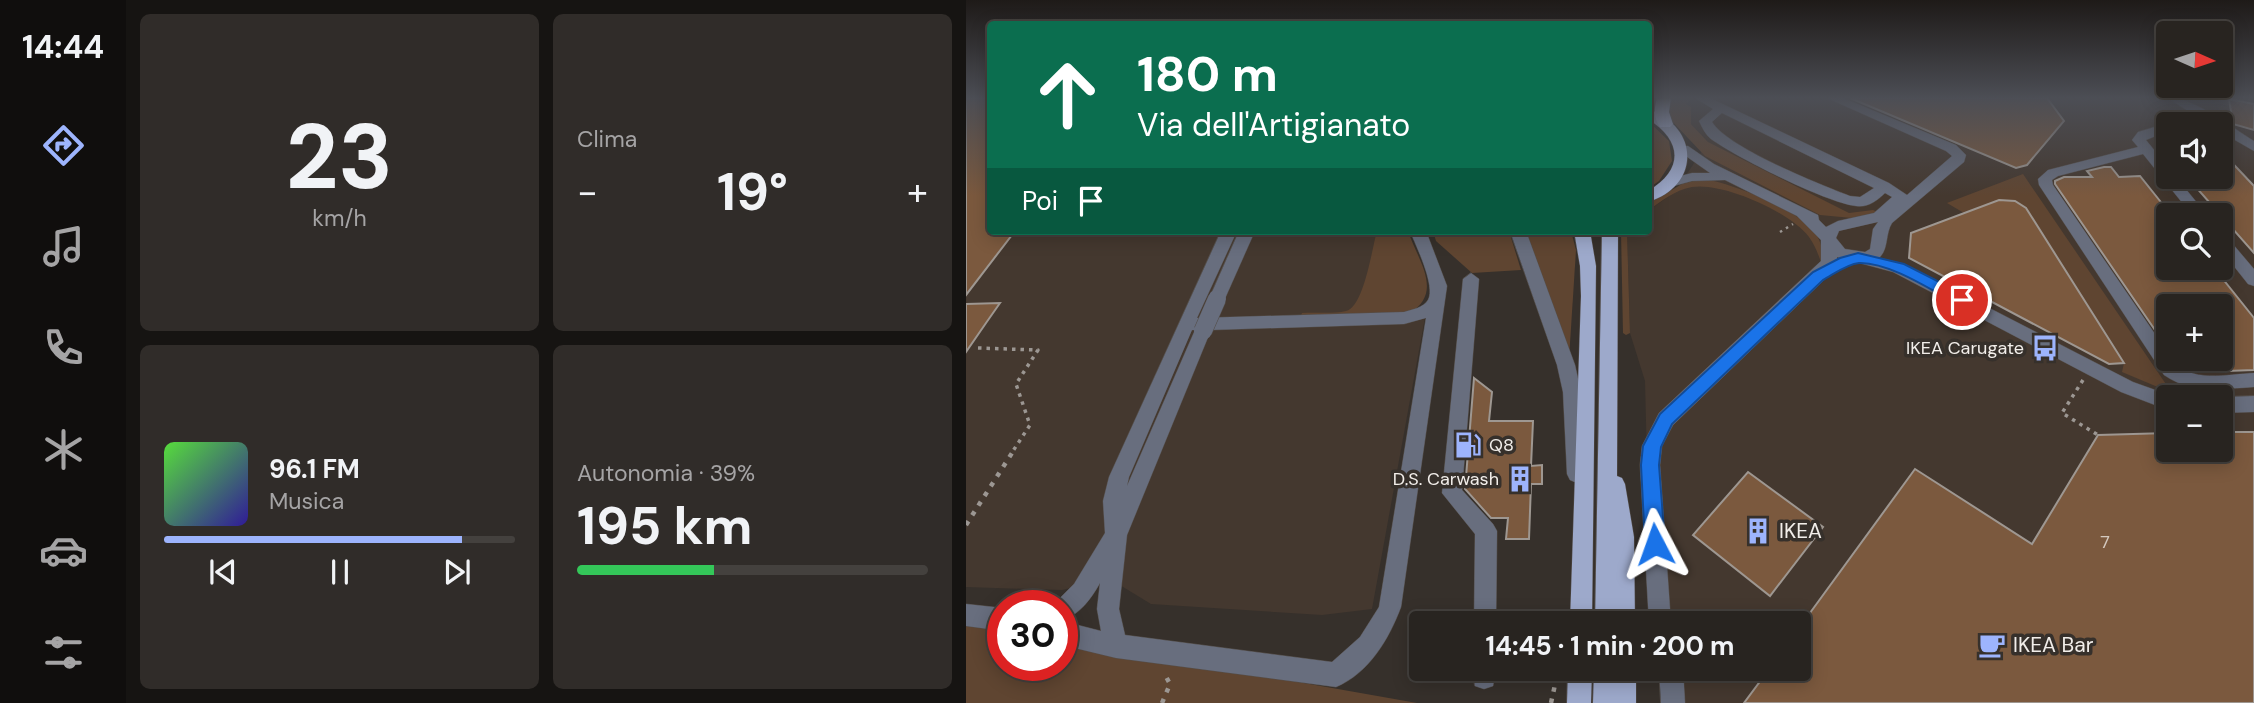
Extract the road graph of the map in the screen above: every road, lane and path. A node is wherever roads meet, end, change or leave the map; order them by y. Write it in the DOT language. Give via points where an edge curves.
graph roads {
  1 [pos="1672,131"];
  2 [pos="1703,131"];
  3 [pos="1710,131"];
  4 [pos="1768,131"];
  5 [pos="1910,131"];
  6 [pos="2156,131"];
  7 [pos="2233,134"];
  8 [pos="1727,147"];
  9 [pos="2254,148"];
  10 [pos="1683,149"];
  11 [pos="2145,149"];
  12 [pos="1963,165"];
  13 [pos="1776,166"];
  14 [pos="1733,178"];
  15 [pos="1670,183"];
  16 [pos="1884,186"];
  17 [pos="1652,195"];
  18 [pos="1832,200"];
  19 [pos="2190,203"];
  20 [pos="1903,206"];
  21 [pos="1804,215"];
  22 [pos="1847,224"];
  23 [pos="1228,235"];
  24 [pos="1245,235"];
  25 [pos="1420,235"];
  26 [pos="1519,235"];
  27 [pos="1583,235"];
  28 [pos="1610,235"];
  29 [pos="1828,240"];
  30 [pos="1879,242"];
  31 [pos="2233,255"];
  32 [pos="1858,258"];
  33 [pos="1818,276"];
  34 [pos="1917,277"];
  35 [pos="1471,279"];
  36 [pos="2254,280"];
  37 [pos="1437,301"];
  38 [pos="1194,328"];
  39 [pos="978,348"];
  40 [pos="2091,368"];
  41 [pos="2254,380"];
  42 [pos="2156,398"];
  43 [pos="2254,404"];
  44 [pos="2233,405"];
  45 [pos="1606,430"];
  46 [pos="2098,435"];
  47 [pos="966,525"];
  48 [pos="1116,535"];
  49 [pos="1583,554"];
  50 [pos="1078,596"];
  51 [pos="1485,611"];
  52 [pos="1581,611"];
  53 [pos="1606,611"];
  54 [pos="1624,611"];
  55 [pos="1659,611"];
  56 [pos="966,615"];
  57 [pos="987,618"];
  58 [pos="1078,637"];
  59 [pos="1116,646"];
  60 [pos="1555,681"];
  61 [pos="1580,681"];
  62 [pos="1606,681"];
  63 [pos="1624,681"];
  64 [pos="1672,681"];
  65 [pos="1170,684"];
  66 [pos="1162,703"];
  67 [pos="1550,703"];
  68 [pos="1579,703"];
  69 [pos="1605,703"];
  70 [pos="1624,703"];
  71 [pos="1674,703"];
  1 -- 10 [label="main road"];
  2 -- 8 [label="street"];
  3 -- 13 [label="street"];
  4 -- 16 [label="street"];
  5 -- 20 [label="street" via="1959,155"];
  6 -- 11 [label="street" via="2140,136"];
  7 -- 9 [label="street"];
  10 -- 14 [label="street"];
  10 -- 15 [label="main road" via="1682,165"];
  11 -- 19 [label="street"];
  11 -- 41 [label="street" via="2053,173 2045,179 2046,185 2174,374 2193,382"];
  12 -- 20 [label="street" via="1930,196"];
  13 -- 16 [label="street" via="1851,201 1866,201"];
  13 -- 18 [label="street" via="1783,176"];
  14 -- 15 [label="street" via="1699,176"];
  14 -- 21 [label="street"];
  15 -- 17 [label="main road"];
  16 -- 22 [label="street" via="1899,193 1899,199 1879,217"];
  20 -- 30 [label="street" via="1884,225"];
  21 -- 22 [label="street"];
  21 -- 29 [label="street"];
  22 -- 29 [label="street" via="1831,230"];
  22 -- 30 [label="street" via="1871,231"];
  23 -- 38 [label="street"];
  24 -- 38 [label="street, bridge" via="1217,299"];
  25 -- 37 [label="street" via="1439,286"];
  26 -- 49 [label="street" via="1572,392"];
  27 -- 49 [label="main road" via="1589,283"];
  28 -- 45 [label="main road"];
  29 -- 32 [label="street" via="1840,253"];
  29 -- 33 [label="street" via="1829,262"];
  30 -- 32 [label="street" via="1874,254"];
  30 -- 34 [label="street"];
  31 -- 36 [label="street"];
  32 -- 33 [label="street"];
  32 -- 34 [label="street" via="1889,264"];
  33 -- 55 [label="street" via="1689,395 1659,431 1650,465"];
  34 -- 40 [label="street" via="2077,354"];
  35 -- 51 [label="street" via="1452,493 1486,531"];
  37 -- 38 [label="street" via="1426,312 1404,318"];
  37 -- 59 [label="street" via="1390,607 1382,631 1366,650 1336,676"];
  38 -- 48 [label="street"];
  39 -- 47 [label="path" via="1038,350 1016,384 1030,425"];
  40 -- 42 [label="street"];
  40 -- 46 [label="path" via="2062,413"];
  43 -- 44 [label="street"];
  45 -- 53 [label="main road"];
  45 -- 54 [label="main road" via="1623,537"];
  48 -- 50 [label="street"];
  48 -- 59 [label="street" via="1108,609"];
  49 -- 52 [label="main road"];
  56 -- 57 [label="street"];
  58 -- 59 [label="street"];
  60 -- 67 [label="path"];
  61 -- 68 [label="main road"];
  62 -- 69 [label="main road"];
  63 -- 70 [label="main road"];
  64 -- 71 [label="street"];
  65 -- 66 [label="path"];
}
